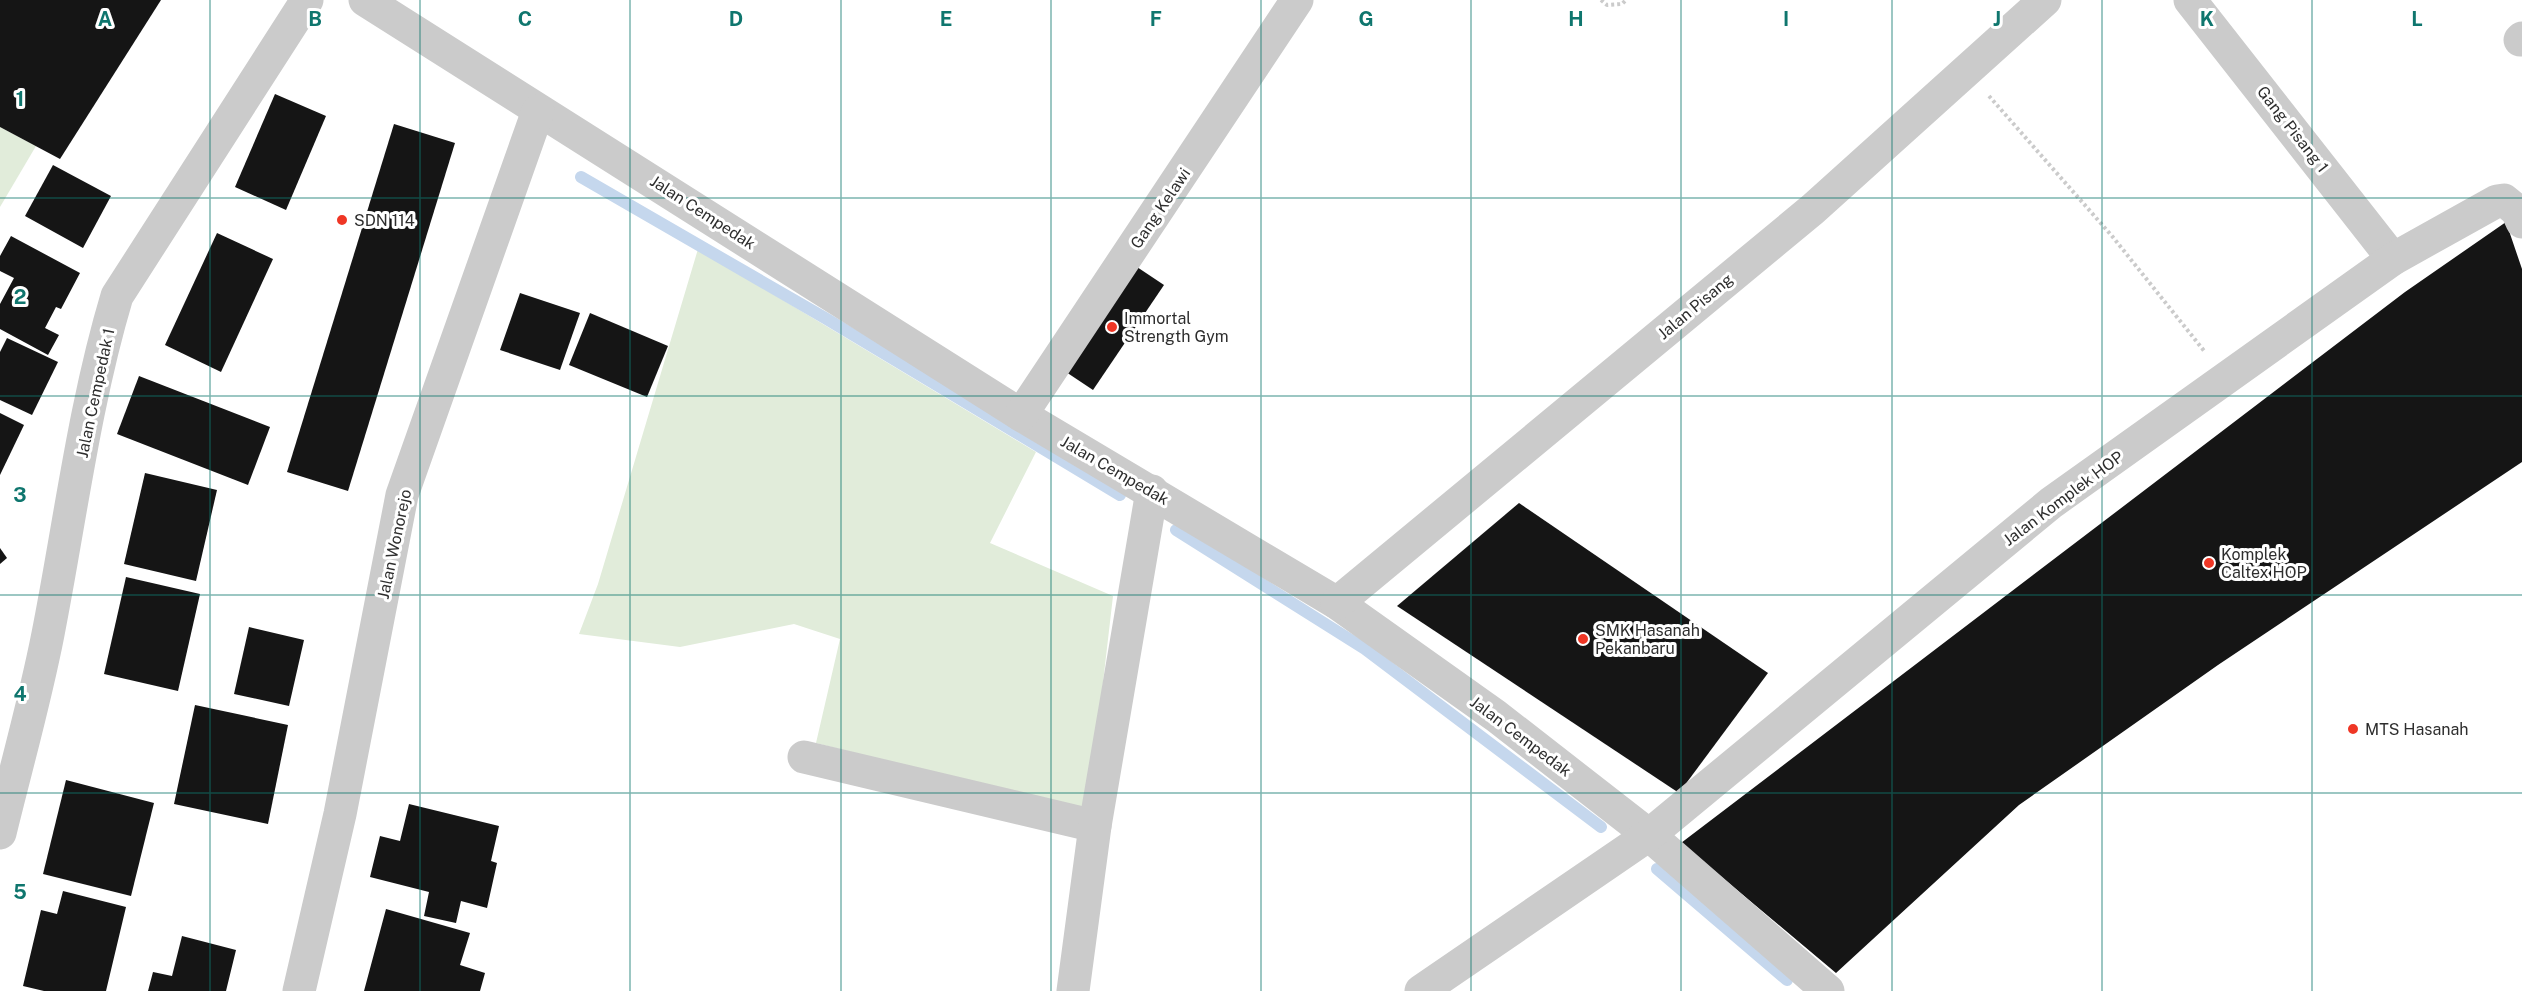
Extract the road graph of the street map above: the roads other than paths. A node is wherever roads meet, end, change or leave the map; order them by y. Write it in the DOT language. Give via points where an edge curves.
graph roads {
  1 [pos="307,0"];
  2 [pos="365,0"];
  3 [pos="1297,0"];
  4 [pos="2046,0"];
  5 [pos="2190,0"];
  6 [pos="538,111"];
  7 [pos="2513,211"];
  8 [pos="2393,259"];
  9 [pos="1021,415"];
  10 [pos="1152,491"];
  11 [pos="1337,603"];
  12 [pos="804,757"];
  13 [pos="1095,826"];
  14 [pos="0,833"];
  15 [pos="1649,835"];
  16 [pos="1811,986"];
  17 [pos="299,991"];
  18 [pos="1073,991"];
  19 [pos="1421,991"];
  1 -- 14 [label="street, Jalan Cempedak 1" via="117,296 103,341 48,638"];
  2 -- 6 [label="street, Jalan Cempedak"];
  3 -- 9 [label="street, Gang Kelawi"];
  4 -- 11 [label="street, Jalan Pisang" via="1813,208"];
  5 -- 8 [label="street, Gang Pisang 1"];
  6 -- 9 [label="street, Jalan Cempedak" via="598,145"];
  6 -- 17 [label="street, Jalan Wonorejo" via="402,495 340,813"];
  7 -- 8 [label="street, Jalan Komplek HOP" via="2488,206"];
  8 -- 15 [label="street, Jalan Komplek HOP" via="2050,503"];
  9 -- 10 [label="street, Jalan Cempedak"];
  10 -- 11 [label="street, Jalan Cempedak"];
  10 -- 13 [label="street"];
  11 -- 15 [label="street, Jalan Cempedak" via="1496,716"];
  12 -- 13 [label="street"];
  13 -- 18 [label="street"];
  15 -- 16 [label="street, Jalan Cempedak"];
  15 -- 19 [label="street, Jalan Komplek HOP"];
}
